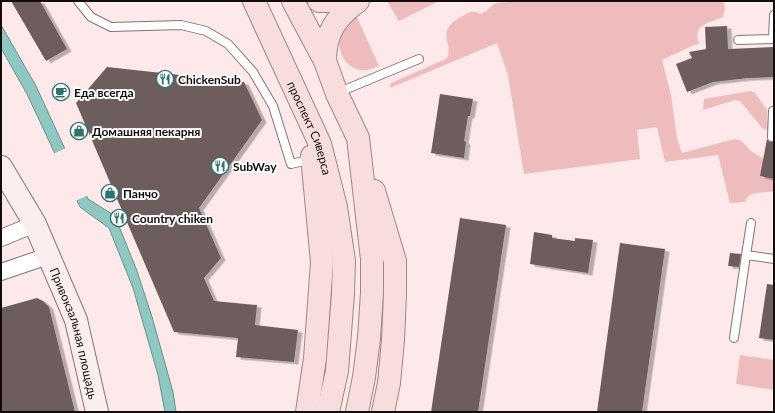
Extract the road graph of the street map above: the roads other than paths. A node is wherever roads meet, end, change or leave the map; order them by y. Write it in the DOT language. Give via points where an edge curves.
graph roads {
  1 [pos="78,1"];
  2 [pos="254,1"];
  3 [pos="293,1"];
  4 [pos="319,1"];
  5 [pos="329,1"];
  6 [pos="358,1"];
  7 [pos="774,15"];
  8 [pos="773,39"];
  9 [pos="738,40"];
  10 [pos="419,59"];
  11 [pos="325,61"];
  12 [pos="297,93"];
  13 [pos="337,94"];
  14 [pos="773,111"];
  15 [pos="774,137"];
  16 [pos="358,138"];
  17 [pos="313,158"];
  18 [pos="1,167"];
  19 [pos="751,223"];
  20 [pos="35,224"];
  21 [pos="1,238"];
  22 [pos="746,255"];
  23 [pos="48,256"];
  24 [pos="774,259"];
  25 [pos="1,272"];
  26 [pos="734,338"];
  27 [pos="97,412"];
  28 [pos="307,412"];
  29 [pos="328,412"];
  30 [pos="357,412"];
  31 [pos="383,412"];
  1 -- 17 [label="lane" via="91,17 111,27 181,25 206,31 228,44 253,72 273,106 291,164"];
  2 -- 12 [label="main road, проспект Сиверса"];
  3 -- 11 [label="main road"];
  4 -- 5 [label="main road"];
  6 -- 11 [label="main road" via="344,11 334,24 325,48"];
  7 -- 8 [label="lane"];
  8 -- 9 [label="lane"];
  10 -- 13 [label="lane"];
  11 -- 13 [label="main road"];
  12 -- 17 [label="main road"];
  12 -- 29 [label="main road, проспект Сиверса" via="320,144 336,207 344,261 341,335 337,371"];
  13 -- 16 [label="main road"];
  14 -- 15 [label="lane"];
  16 -- 30 [label="main road" via="372,259 372,293 369,338"];
  16 -- 31 [label="main road" via="395,261 393,340"];
  17 -- 28 [label="main road" via="322,262 315,358"];
  18 -- 20 [label="main road, Привокзальная площадь"];
  19 -- 22 [label="lane"];
  20 -- 21 [label="street"];
  20 -- 23 [label="main road, Привокзальная площадь"];
  22 -- 24 [label="lane"];
  22 -- 26 [label="lane"];
  23 -- 25 [label="street, Привокзальная площадь"];
  23 -- 27 [label="main road, Привокзальная площадь" via="76,320"];
}
